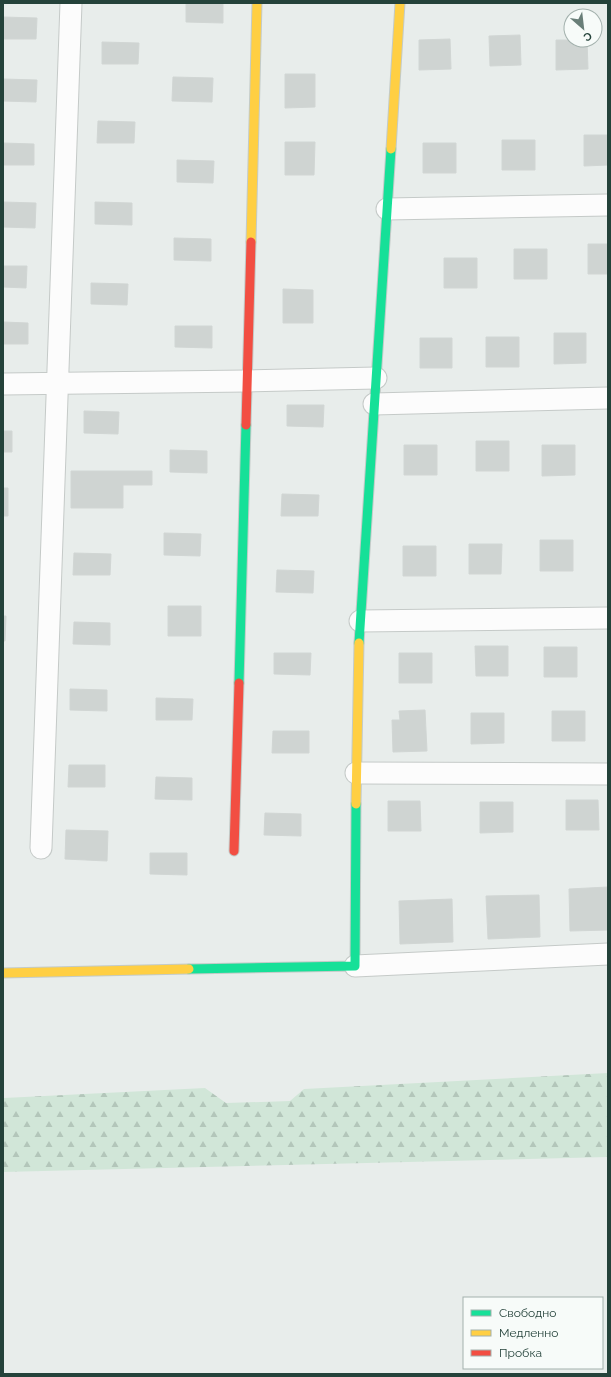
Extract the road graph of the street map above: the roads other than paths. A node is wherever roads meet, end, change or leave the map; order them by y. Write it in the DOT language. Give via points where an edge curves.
graph roads {
  1 [pos="72,3"];
  2 [pos="257,3"];
  3 [pos="400,3"];
  4 [pos="608,205"];
  5 [pos="387,209"];
  6 [pos="376,378"];
  7 [pos="247,381"];
  8 [pos="3,384"];
  9 [pos="58,384"];
  10 [pos="608,398"];
  11 [pos="374,404"];
  12 [pos="608,618"];
  13 [pos="360,622"];
  14 [pos="356,773"];
  15 [pos="608,774"];
  16 [pos="41,848"];
  17 [pos="234,851"];
  18 [pos="608,954"];
  19 [pos="355,966"];
  20 [pos="3,972"];
  1 -- 9 [label="street"];
  2 -- 7 [label="street"];
  3 -- 5 [label="street"];
  4 -- 5 [label="street"];
  5 -- 6 [label="street"];
  6 -- 7 [label="street"];
  6 -- 11 [label="street"];
  7 -- 9 [label="street"];
  7 -- 17 [label="street"];
  8 -- 9 [label="street"];
  9 -- 16 [label="street"];
  10 -- 11 [label="street"];
  11 -- 13 [label="street"];
  12 -- 13 [label="street"];
  13 -- 14 [label="street"];
  14 -- 15 [label="street"];
  14 -- 19 [label="street"];
  18 -- 19 [label="street"];
  19 -- 20 [label="street"];
}
